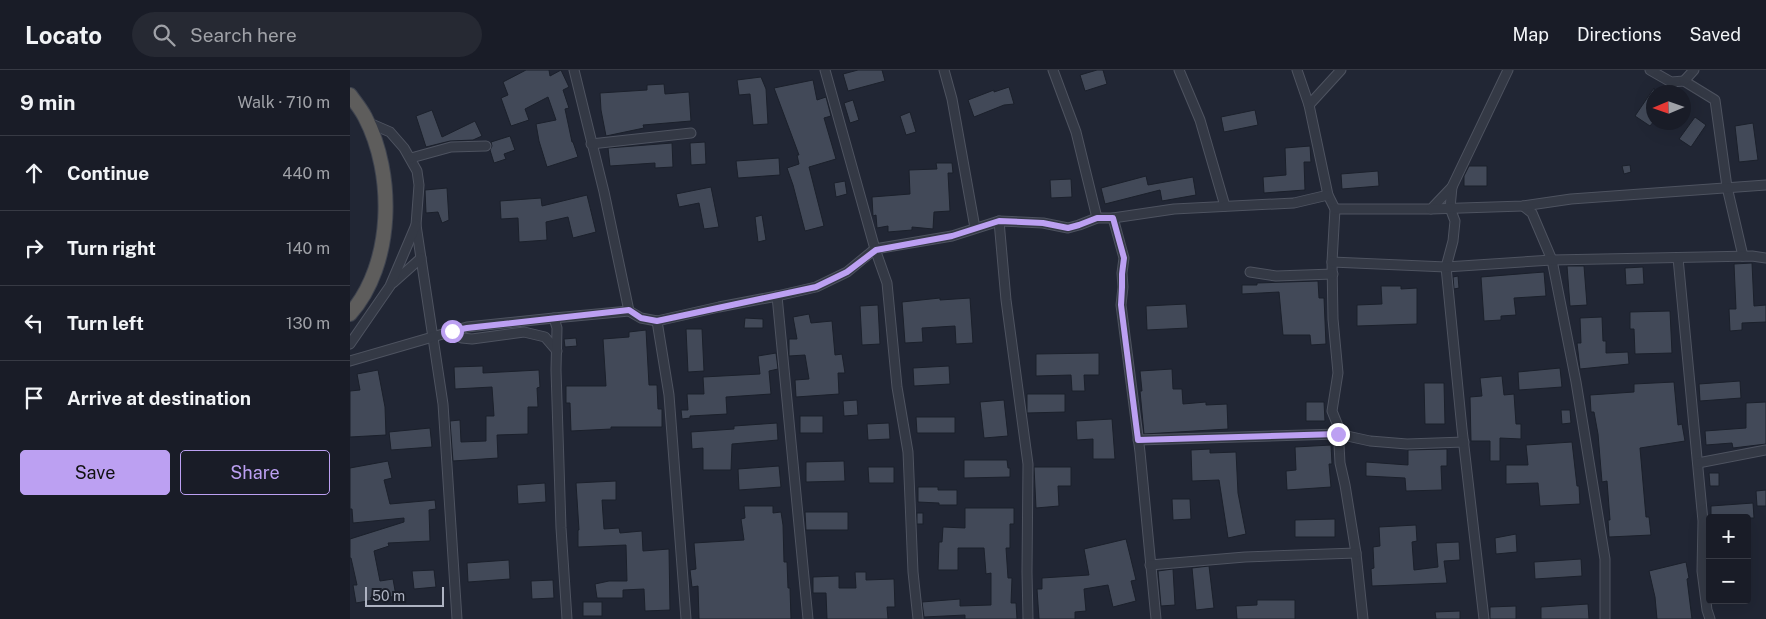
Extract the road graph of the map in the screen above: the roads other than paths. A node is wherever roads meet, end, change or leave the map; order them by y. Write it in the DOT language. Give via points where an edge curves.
graph roads {
  1 [pos="574,70"];
  2 [pos="825,70"];
  3 [pos="944,70"];
  4 [pos="1052,70"];
  5 [pos="1179,70"];
  6 [pos="1297,70"];
  7 [pos="1341,70"];
  8 [pos="1508,70"];
  9 [pos="1650,70"];
  10 [pos="1694,70"];
  11 [pos="1684,81"];
  12 [pos="350,95"];
  13 [pos="1309,105"];
  14 [pos="367,122"];
  15 [pos="691,133"];
  16 [pos="591,144"];
  17 [pos="486,146"];
  18 [pos="411,158"];
  19 [pos="1766,185"];
  20 [pos="1452,186"];
  21 [pos="1727,187"];
  22 [pos="1328,195"];
  23 [pos="1224,206"];
  24 [pos="1523,206"];
  25 [pos="1450,208"];
  26 [pos="1335,209"];
  27 [pos="1431,209"];
  28 [pos="1097,218"];
  29 [pos="1113,218"];
  30 [pos="999,221"];
  31 [pos="416,225"];
  32 [pos="975,228"];
  33 [pos="876,250"];
  34 [pos="1743,256"];
  35 [pos="421,258"];
  36 [pos="1678,258"];
  37 [pos="1766,258"];
  38 [pos="1552,260"];
  39 [pos="1332,262"];
  40 [pos="1446,268"];
  41 [pos="1250,272"];
  42 [pos="1333,274"];
  43 [pos="390,286"];
  44 [pos="777,296"];
  45 [pos="629,310"];
  46 [pos="350,314"];
  47 [pos="554,318"];
  48 [pos="657,321"];
  49 [pos="452,331"];
  50 [pos="434,336"];
  51 [pos="350,344"];
  52 [pos="557,351"];
  53 [pos="350,361"];
  54 [pos="1338,434"];
  55 [pos="1138,440"];
  56 [pos="1464,442"];
  57 [pos="1766,450"];
  58 [pos="1698,463"];
  59 [pos="1356,553"];
  60 [pos="1150,565"];
  61 [pos="457,619"];
  62 [pos="567,619"];
  63 [pos="686,619"];
  64 [pos="808,619"];
  65 [pos="918,619"];
  66 [pos="1028,619"];
  67 [pos="1156,619"];
  68 [pos="1363,619"];
  69 [pos="1484,619"];
  70 [pos="1605,619"];
  71 [pos="1710,619"];
  1 -- 16 [label="street"];
  2 -- 33 [label="street"];
  3 -- 32 [label="street"];
  4 -- 28 [label="street" via="1076,132"];
  5 -- 23 [label="street" via="1200,120"];
  6 -- 13 [label="street"];
  7 -- 13 [label="street"];
  8 -- 20 [label="street"];
  9 -- 11 [label="street" via="1671,82"];
  10 -- 11 [label="street"];
  11 -- 21 [label="street" via="1715,100"];
  12 -- 14 [label="highway"];
  13 -- 22 [label="street"];
  14 -- 18 [label="street" via="390,132"];
  14 -- 46 [label="highway" via="385,181 386,215 373,277"];
  15 -- 16 [label="street"];
  16 -- 45 [label="street"];
  17 -- 18 [label="street" via="451,147"];
  18 -- 31 [label="street" via="419,185"];
  19 -- 21 [label="street"];
  20 -- 25 [label="street"];
  20 -- 27 [label="street"];
  21 -- 24 [label="street" via="1571,198"];
  21 -- 34 [label="street"];
  22 -- 23 [label="street" via="1294,203"];
  22 -- 26 [label="street"];
  23 -- 29 [label="street"];
  24 -- 25 [label="street"];
  24 -- 38 [label="street" via="1532,213"];
  25 -- 27 [label="street"];
  25 -- 40 [label="street" via="1455,221"];
  26 -- 27 [label="street"];
  26 -- 39 [label="street"];
  28 -- 29 [label="street"];
  28 -- 30 [label="street" via="1068,228"];
  29 -- 55 [label="street" via="1124,258 1121,305"];
  30 -- 32 [label="street"];
  30 -- 66 [label="street" via="1028,464"];
  31 -- 35 [label="street"];
  31 -- 43 [label="street"];
  32 -- 33 [label="street" via="952,236"];
  33 -- 44 [label="street" via="847,272 816,287"];
  33 -- 65 [label="street" via="887,283 897,387 908,452"];
  34 -- 36 [label="street"];
  34 -- 37 [label="street"];
  35 -- 43 [label="street"];
  35 -- 50 [label="street"];
  36 -- 38 [label="street"];
  36 -- 58 [label="street"];
  38 -- 40 [label="street"];
  38 -- 70 [label="street" via="1603,549"];
  39 -- 40 [label="street"];
  39 -- 42 [label="street"];
  40 -- 56 [label="street"];
  41 -- 42 [label="street" via="1276,276"];
  42 -- 54 [label="street" via="1338,373 1332,412"];
  43 -- 51 [label="street"];
  44 -- 48 [label="street"];
  44 -- 64 [label="street"];
  45 -- 47 [label="street"];
  45 -- 48 [label="street" via="641,318"];
  47 -- 49 [label="street"];
  47 -- 52 [label="street"];
  48 -- 63 [label="street" via="668,396"];
  49 -- 50 [label="street"];
  49 -- 52 [label="street" via="462,338 472,339 524,332 545,337"];
  50 -- 53 [label="street"];
  50 -- 61 [label="street" via="443,404"];
  52 -- 62 [label="street" via="561,528"];
  54 -- 55 [label="street"];
  54 -- 56 [label="street" via="1398,443"];
  54 -- 59 [label="street"];
  55 -- 60 [label="street"];
  56 -- 69 [label="street"];
  57 -- 58 [label="street"];
  58 -- 71 [label="street" via="1703,521 1702,571"];
  59 -- 60 [label="street"];
  59 -- 68 [label="street"];
  60 -- 67 [label="street"];
}
